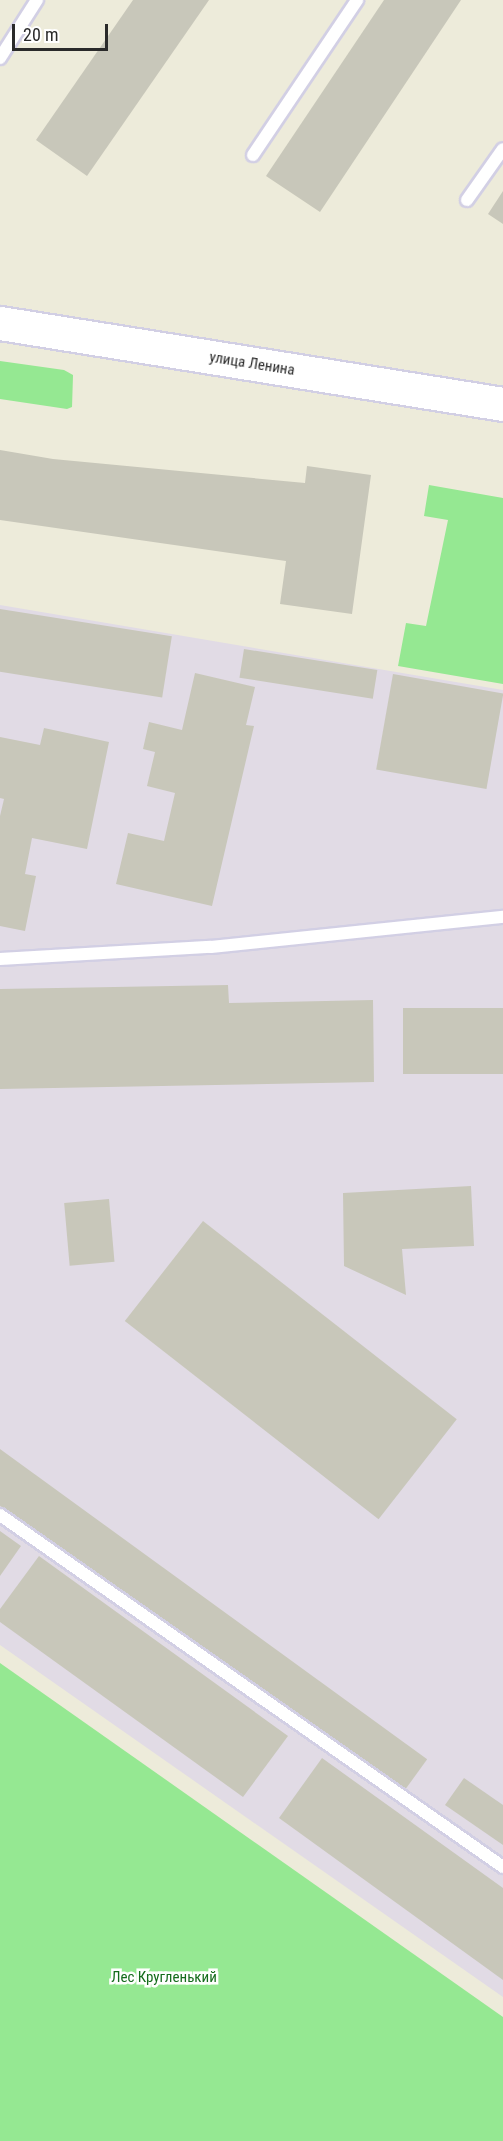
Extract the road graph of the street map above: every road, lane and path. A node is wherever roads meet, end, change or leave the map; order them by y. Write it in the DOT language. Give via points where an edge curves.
graph roads {
  1 [pos="37,0"];
  2 [pos="357,0"];
  3 [pos="0,58"];
  4 [pos="503,148"];
  5 [pos="253,154"];
  6 [pos="467,200"];
  7 [pos="0,323"];
  8 [pos="503,404"];
  9 [pos="503,917"];
  10 [pos="0,959"];
  11 [pos="0,1515"];
  12 [pos="503,1867"];
  1 -- 3 [label="lane"];
  2 -- 5 [label="lane"];
  4 -- 6 [label="lane"];
  7 -- 8 [label="main road, улица Ленина"];
  9 -- 10 [label="lane" via="211,947"];
  11 -- 12 [label="lane"];
}
